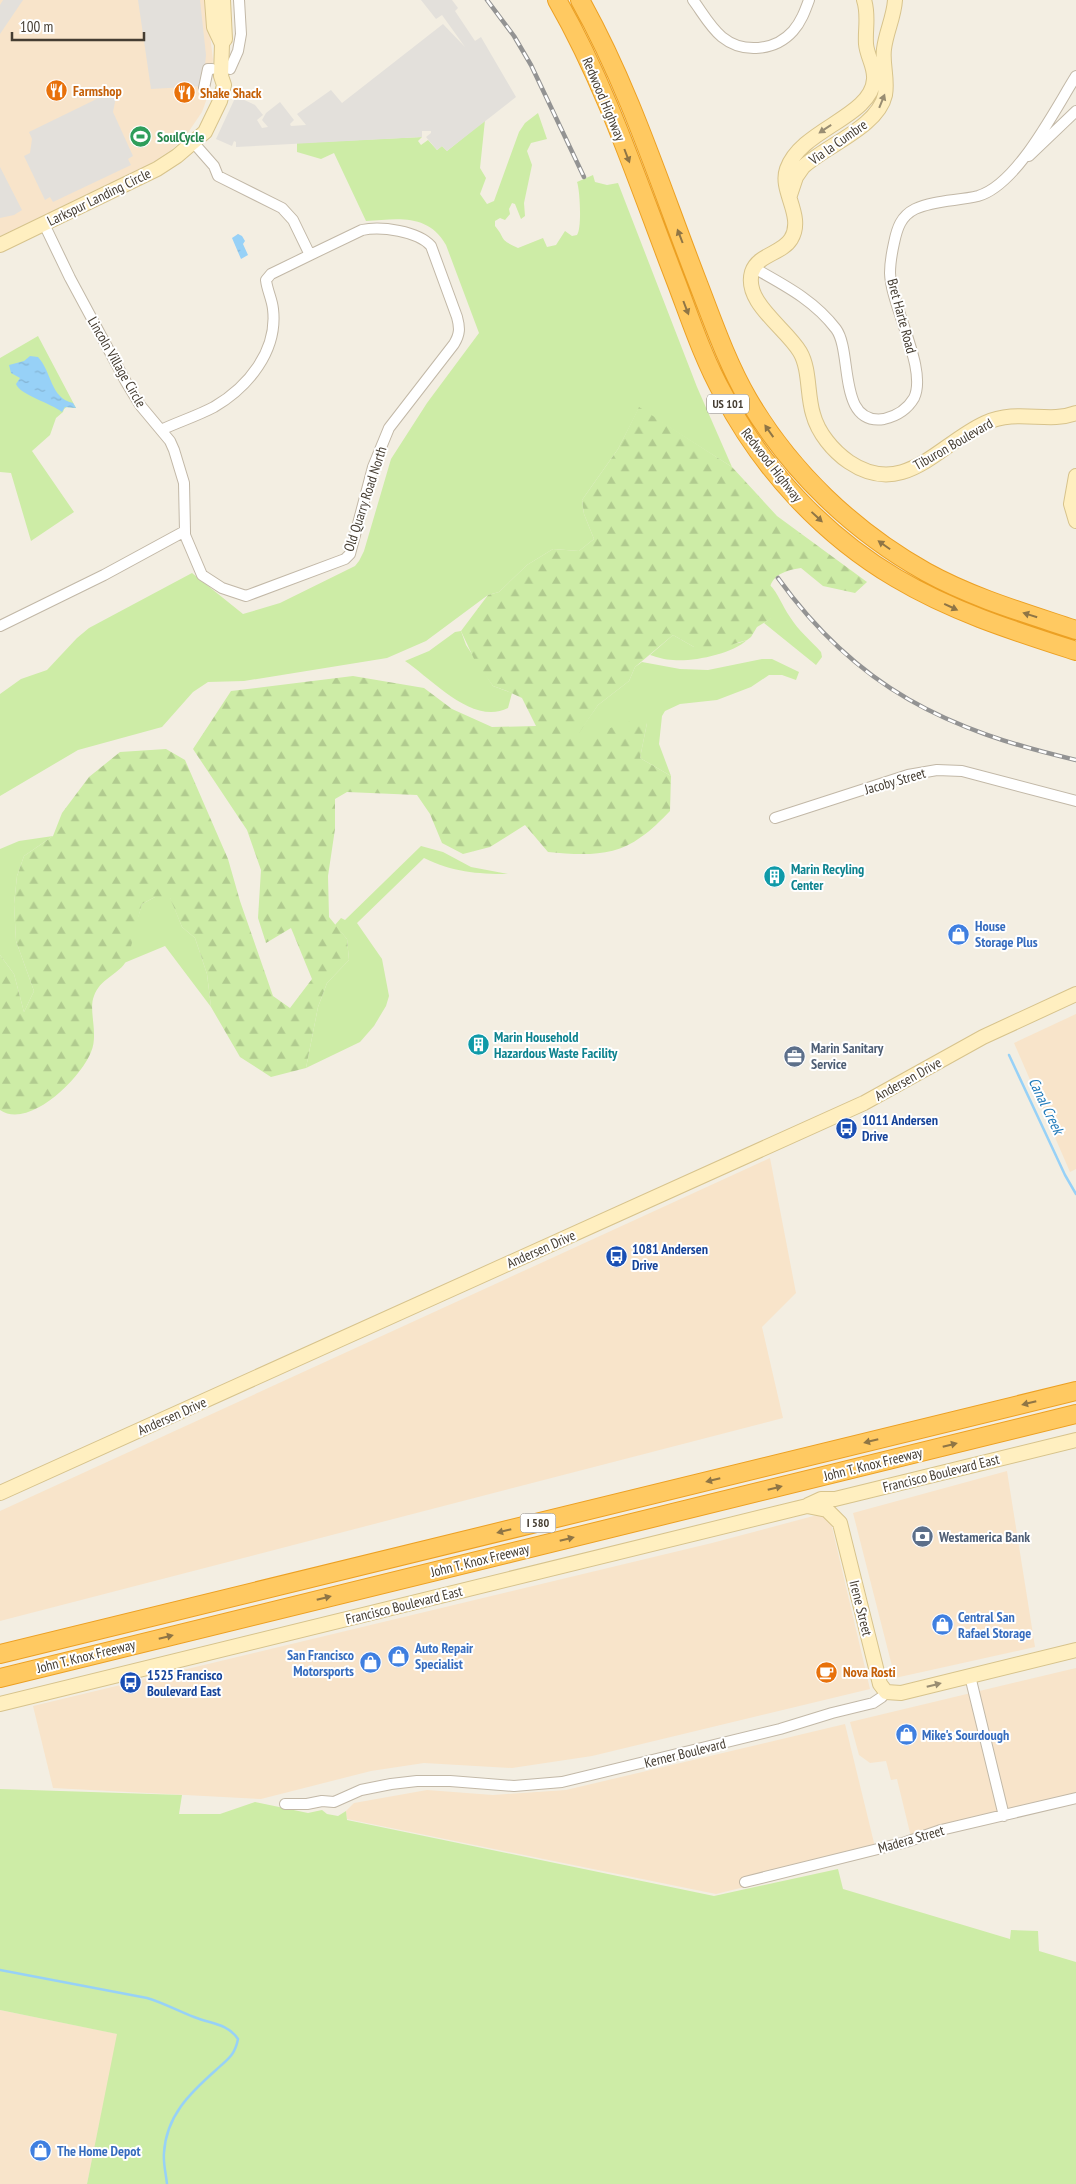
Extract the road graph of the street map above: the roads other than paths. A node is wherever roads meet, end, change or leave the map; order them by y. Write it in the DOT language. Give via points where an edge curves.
graph roads {
  1 [pos="212,0"];
  2 [pos="223,0"];
  3 [pos="239,0"];
  4 [pos="557,0"];
  5 [pos="580,0"];
  6 [pos="693,0"];
  7 [pos="809,0"];
  8 [pos="864,0"];
  9 [pos="895,0"];
  10 [pos="222,44"];
  11 [pos="221,71"];
  12 [pos="879,71"];
  13 [pos="1076,76"];
  14 [pos="204,88"];
  15 [pos="1076,111"];
  16 [pos="192,142"];
  17 [pos="1021,163"];
  18 [pos="44,224"];
  19 [pos="0,245"];
  20 [pos="310,255"];
  21 [pos="754,268"];
  22 [pos="1076,413"];
  23 [pos="161,430"];
  24 [pos="1076,476"];
  25 [pos="1076,521"];
  26 [pos="185,531"];
  27 [pos="0,626"];
  28 [pos="1076,630"];
  29 [pos="1076,651"];
  30 [pos="1076,801"];
  31 [pos="775,818"];
  32 [pos="1076,994"];
  33 [pos="1076,1391"];
  34 [pos="1076,1414"];
  35 [pos="1076,1440"];
  36 [pos="0,1494"];
  37 [pos="831,1505"];
  38 [pos="1076,1650"];
  39 [pos="0,1654"];
  40 [pos="970,1676"];
  41 [pos="0,1678"];
  42 [pos="886,1692"];
  43 [pos="0,1704"];
  44 [pos="1076,1798"];
  45 [pos="285,1804"];
  46 [pos="1004,1816"];
  47 [pos="745,1882"];
  1 -- 10 [label="street, Larkspur Landing Circle" via="214,27"];
  2 -- 10 [label="street, Larkspur Landing Circle" via="225,39"];
  3 -- 11 [label="street" via="241,34 238,51"];
  4 -- 29 [label="highway, Redwood Highway / US 101, one-way" via="601,89 714,376 742,428 776,474 831,530 894,577 963,613"];
  28 -- 5 [label="highway, Redwood Highway / US 101, one-way" via="976,596 909,562 833,504 780,447 731,365 626,96"];
  6 -- 7 [label="street" via="722,37 741,47 756,48 769,46 788,35 799,23"];
  8 -- 12 [label="street, Via la Cumbre" via="866,44"];
  9 -- 12 [label="street, Via la Cumbre"];
  10 -- 11 [label="street, Larkspur Landing Circle"];
  11 -- 14 [label="street" via="208,69"];
  11 -- 16 [label="street, Larkspur Landing Circle"];
  12 -- 21 [label="street, Via la Cumbre" via="885,93 876,112 803,167 790,196 794,234 785,246 765,257"];
  13 -- 17 [label="street, Bret Harte Road"];
  15 -- 17 [label="street"];
  16 -- 18 [label="street, Larkspur Landing Circle" via="157,169"];
  16 -- 20 [label="street" via="214,166 218,176 282,208 293,220"];
  17 -- 21 [label="street, Bret Harte Road" via="1003,182 985,194 923,206 904,216 899,223 890,273 918,376 914,397 896,416 878,420 869,418 856,406 848,384 844,345 834,327 802,296"];
  18 -- 19 [label="street, Larkspur Landing Circle"];
  18 -- 23 [label="street, Lincoln Village Circle" via="126,382"];
  20 -- 23 [label="street" via="271,274 266,280 273,309 272,330 268,347 250,378 214,406"];
  20 -- 26 [label="street, Old Quarry Road North" via="371,228 425,239 431,246 457,317 459,335 389,428 373,467 350,554 345,559 246,596 222,588 202,575"];
  21 -- 22 [label="street, Tiburon Boulevard" via="751,283 756,300 803,357 813,416 819,428 832,446 857,468 879,474 900,473 924,463 985,423 1008,416 1067,416"];
  23 -- 26 [label="street, Lincoln Village Circle" via="174,450 184,483"];
  24 -- 25 [label="street" via="1071,504"];
  26 -- 27 [label="street"];
  30 -- 31 [label="street, Jacoby Street" via="962,771 937,770 908,775"];
  32 -- 36 [label="street, Andersen Drive" via="983,1037 864,1103"];
  33 -- 39 [label="highway, John T. Knox Freeway / I 580, one-way"];
  41 -- 34 [label="highway, John T. Knox Freeway / I 580, one-way"];
  35 -- 37 [label="street, Francisco Boulevard East"];
  37 -- 42 [label="street, Irene Street" via="841,1514 840,1523 880,1684"];
  37 -- 43 [label="street, Francisco Boulevard East" via="821,1499 807,1506"];
  38 -- 40 [label="street, Kerner Boulevard"];
  42 -- 40 [label="street, Kerner Boulevard, one-way" via="901,1693"];
  40 -- 46 [label="street"];
  42 -- 45 [label="street, Kerner Boulevard" via="873,1703 780,1729 562,1782 514,1786 450,1781 407,1782 354,1792 334,1802"];
  44 -- 46 [label="street, Madera Street"];
  46 -- 47 [label="street, Madera Street"];
}
